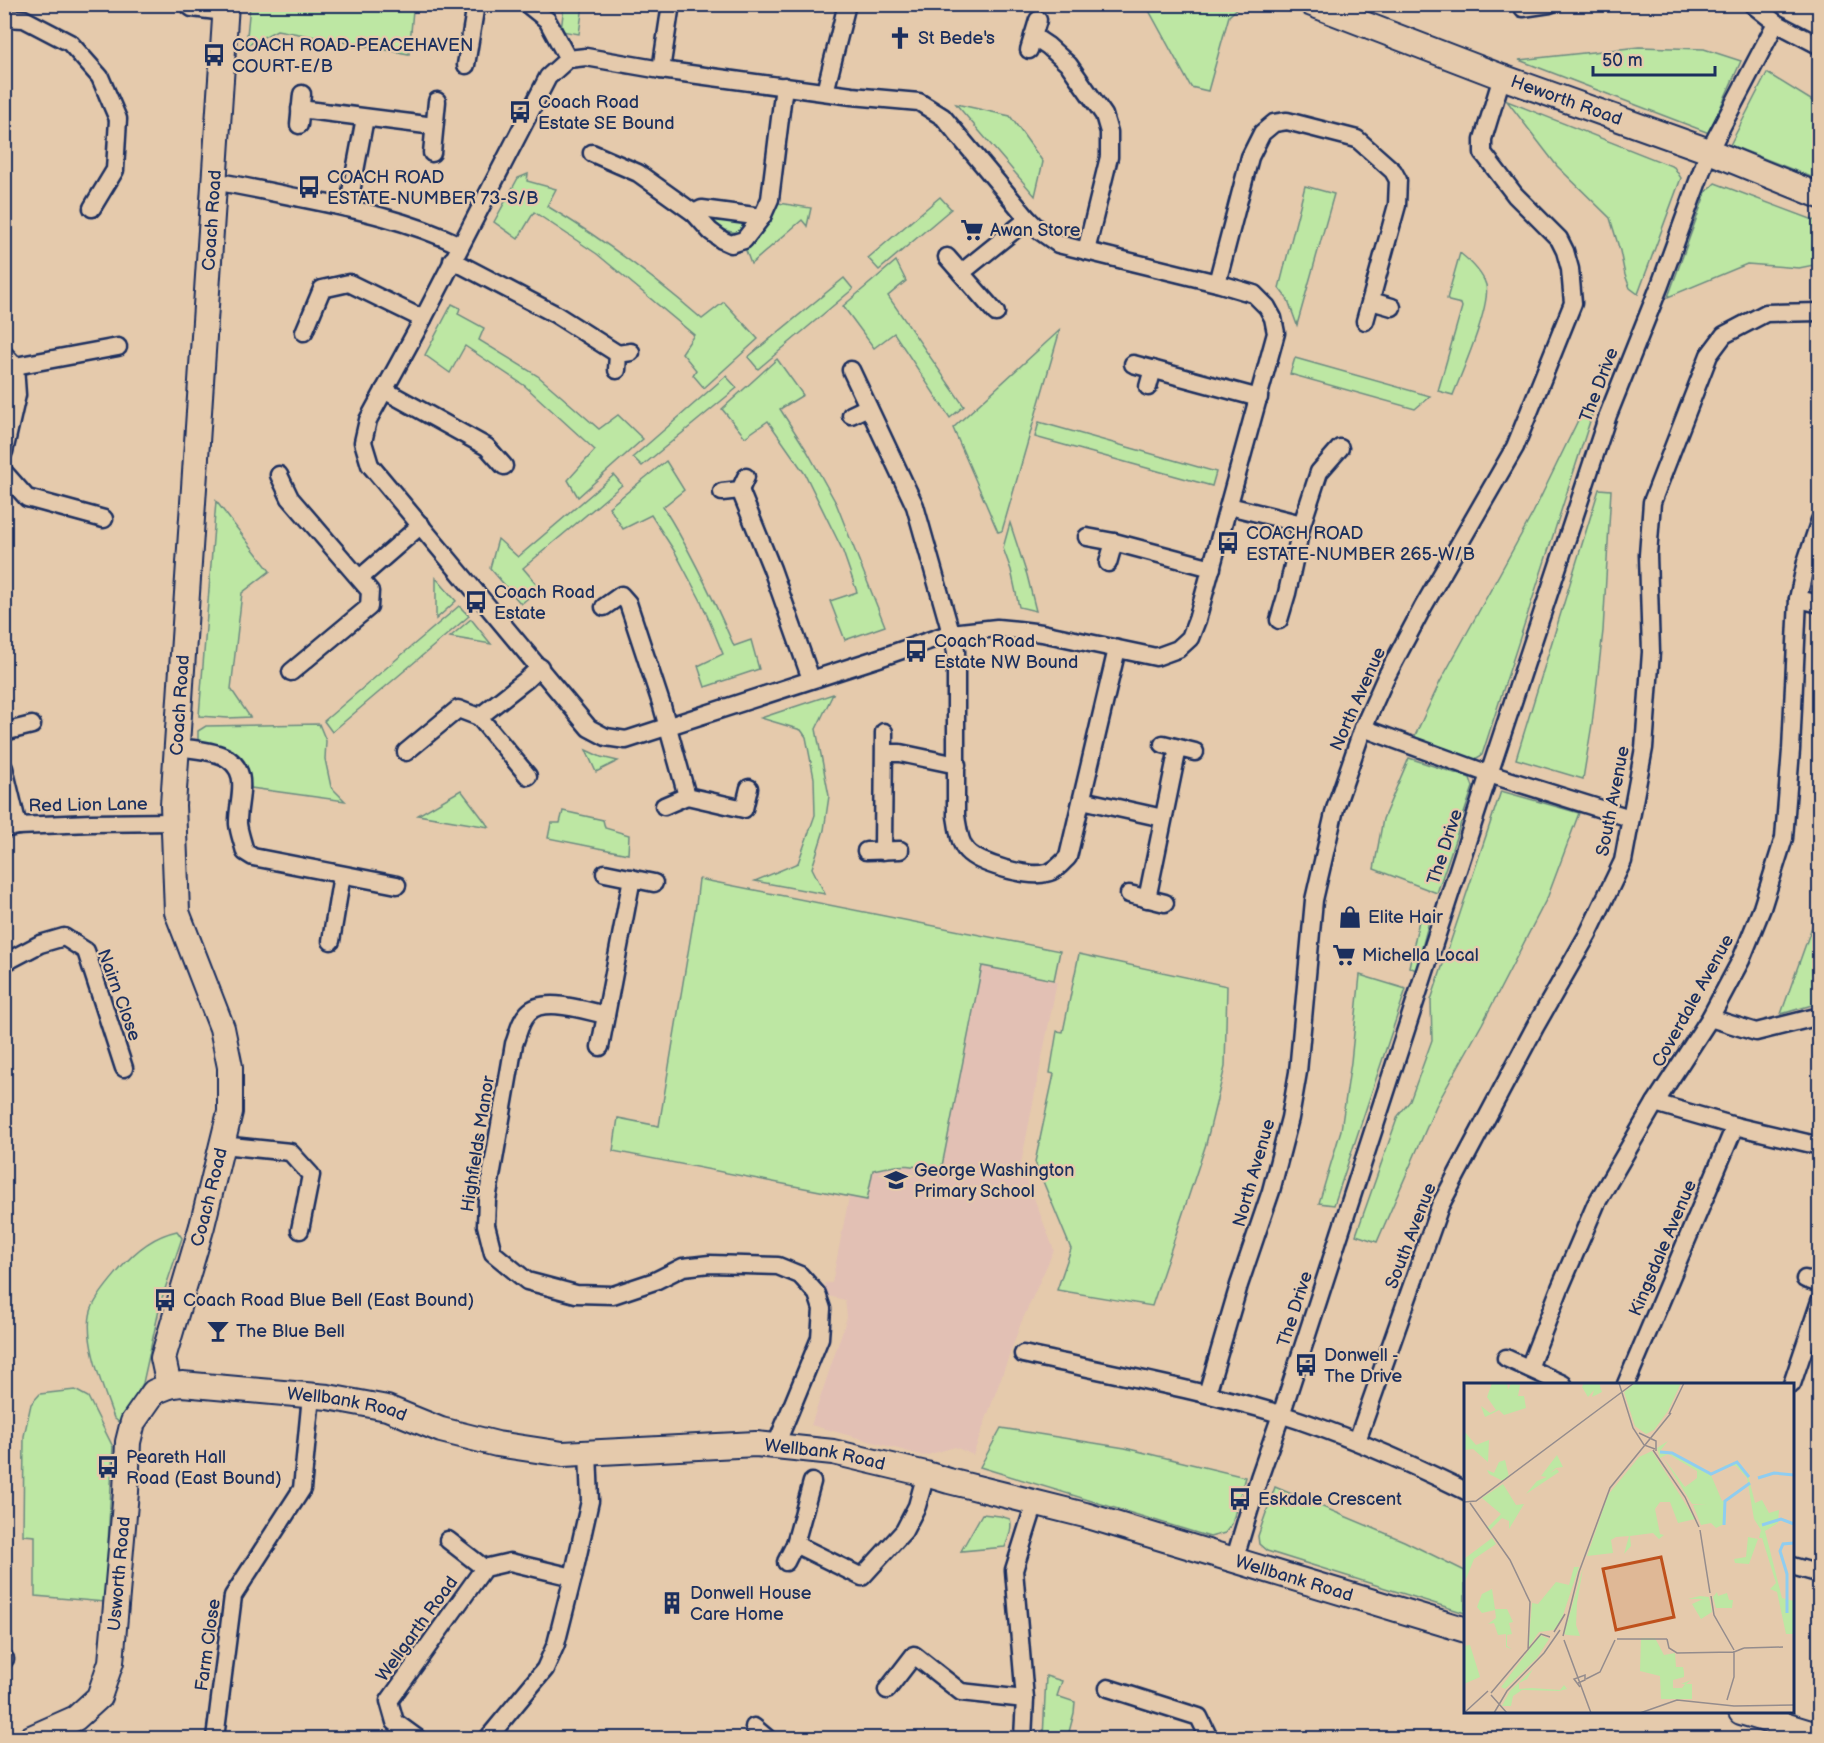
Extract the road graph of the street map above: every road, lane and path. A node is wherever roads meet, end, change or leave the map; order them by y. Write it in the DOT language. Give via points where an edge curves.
graph roads {
  1 [pos="187,4"];
  2 [pos="476,4"];
  3 [pos="527,4"];
  4 [pos="671,4"];
  5 [pos="847,4"];
  6 [pos="1312,4"];
  7 [pos="1550,4"];
  8 [pos="1752,4"];
  9 [pos="226,8"];
  10 [pos="1523,8"];
  11 [pos="4,18"];
  12 [pos="1776,23"];
  13 [pos="1034,35"];
  14 [pos="1820,46"];
  15 [pos="568,59"];
  16 [pos="466,65"];
  17 [pos="661,70"];
  18 [pos="1502,77"];
  19 [pos="784,86"];
  20 [pos="825,92"];
  21 [pos="437,101"];
  22 [pos="300,109"];
  23 [pos="365,118"];
  24 [pos="434,126"];
  25 [pos="1709,150"];
  26 [pos="432,153"];
  27 [pos="592,153"];
  28 [pos="213,181"];
  29 [pos="1820,196"];
  30 [pos="92,208"];
  31 [pos="348,208"];
  32 [pos="694,213"];
  33 [pos="762,217"];
  34 [pos="1028,219"];
  35 [pos="460,245"];
  36 [pos="1086,251"];
  37 [pos="947,257"];
  38 [pos="452,260"];
  39 [pos="962,273"];
  40 [pos="1217,283"];
  41 [pos="1371,301"];
  42 [pos="1392,307"];
  43 [pos="1820,312"];
  44 [pos="996,313"];
  45 [pos="423,319"];
  46 [pos="1365,321"];
  47 [pos="304,332"];
  48 [pos="118,347"];
  49 [pos="622,358"];
  50 [pos="10,360"];
  51 [pos="1133,364"];
  52 [pos="1154,369"];
  53 [pos="851,370"];
  54 [pos="1148,387"];
  55 [pos="384,390"];
  56 [pos="1259,398"];
  57 [pos="868,407"];
  58 [pos="851,415"];
  59 [pos="1340,448"];
  60 [pos="4,452"];
  61 [pos="504,466"];
  62 [pos="4,472"];
  63 [pos="279,475"];
  64 [pos="722,492"];
  65 [pos="1229,506"];
  66 [pos="104,519"];
  67 [pos="1820,520"];
  68 [pos="1302,524"];
  69 [pos="421,525"];
  70 [pos="1086,537"];
  71 [pos="1114,542"];
  72 [pos="1108,563"];
  73 [pos="1212,568"];
  74 [pos="360,578"];
  75 [pos="1798,599"];
  76 [pos="1820,604"];
  77 [pos="604,607"];
  78 [pos="1279,620"];
  79 [pos="951,633"];
  80 [pos="307,638"];
  81 [pos="1117,649"];
  82 [pos="318,651"];
  83 [pos="540,667"];
  84 [pos="291,672"];
  85 [pos="811,680"];
  86 [pos="479,717"];
  87 [pos="32,725"];
  88 [pos="668,726"];
  89 [pos="1363,728"];
  90 [pos="4,732"];
  91 [pos="884,732"];
  92 [pos="177,747"];
  93 [pos="1179,748"];
  94 [pos="405,750"];
  95 [pos="885,753"];
  96 [pos="957,765"];
  97 [pos="4,768"];
  98 [pos="1489,774"];
  99 [pos="528,776"];
  100 [pos="749,788"];
  101 [pos="687,796"];
  102 [pos="1082,801"];
  103 [pos="664,806"];
  104 [pos="1163,818"];
  105 [pos="1630,818"];
  106 [pos="174,822"];
  107 [pos="11,827"];
  108 [pos="883,850"];
  109 [pos="900,850"];
  110 [pos="866,851"];
  111 [pos="605,873"];
  112 [pos="342,875"];
  113 [pos="632,878"];
  114 [pos="654,883"];
  115 [pos="397,885"];
  116 [pos="1129,894"];
  117 [pos="1147,899"];
  118 [pos="1165,903"];
  119 [pos="332,941"];
  120 [pos="4,963"];
  121 [pos="606,1015"];
  122 [pos="1820,1016"];
  123 [pos="1710,1018"];
  124 [pos="600,1047"];
  125 [pos="124,1068"];
  126 [pos="1655,1103"];
  127 [pos="1735,1126"];
  128 [pos="222,1145"];
  129 [pos="1820,1146"];
  130 [pos="300,1230"];
  131 [pos="1820,1301"];
  132 [pos="1023,1354"];
  133 [pos="1506,1358"];
  134 [pos="1529,1368"];
  135 [pos="1561,1383"];
  136 [pos="1626,1383"];
  137 [pos="1792,1383"];
  138 [pos="169,1386"];
  139 [pos="1207,1394"];
  140 [pos="311,1396"];
  141 [pos="1281,1415"];
  142 [pos="1357,1442"];
  143 [pos="776,1445"];
  144 [pos="588,1452"];
  145 [pos="926,1474"];
  146 [pos="812,1482"];
  147 [pos="1464,1490"];
  148 [pos="1035,1503"];
  149 [pos="448,1540"];
  150 [pos="795,1544"];
  151 [pos="1234,1561"];
  152 [pos="786,1562"];
  153 [pos="1794,1567"];
  154 [pos="484,1568"];
  155 [pos="1820,1574"];
  156 [pos="573,1577"];
  157 [pos="1464,1629"];
  158 [pos="1108,1688"];
  159 [pos="887,1690"];
  160 [pos="1025,1699"];
  161 [pos="1744,1713"];
  162 [pos="753,1727"];
  163 [pos="1820,1736"];
  164 [pos="31,1738"];
  165 [pos="215,1738"];
  166 [pos="417,1738"];
  167 [pos="488,1738"];
  168 [pos="767,1738"];
  169 [pos="1023,1738"];
  170 [pos="1209,1738"];
  1 -- 9 [label="street" via="192,8"];
  2 -- 16 [label="street"];
  3 -- 15 [label="street" via="547,20"];
  4 -- 17 [label="street"];
  5 -- 20 [label="street"];
  6 -- 18 [label="street, Heworth Road"];
  7 -- 10 [label="street"];
  8 -- 12 [label="street"];
  9 -- 28 [label="street, Coach Road"];
  11 -- 30 [label="street" via="24,19 70,43 100,77 118,119 115,170"];
  12 -- 14 [label="street"];
  12 -- 25 [label="street, The Drive"];
  13 -- 36 [label="street" via="1069,65 1104,115 1109,132 1109,157"];
  15 -- 17 [label="street" via="586,57"];
  15 -- 35 [label="street" via="548,78"];
  17 -- 19 [label="street"];
  18 -- 25 [label="street, Heworth Road"];
  18 -- 89 [label="street, North Avenue" via="1482,153 1515,195 1559,238 1570,269 1573,303 1515,447 1423,607"];
  19 -- 20 [label="street"];
  19 -- 33 [label="street" via="770,199"];
  20 -- 34 [label="street" via="919,102 943,117"];
  21 -- 24 [label="street"];
  22 -- 23 [label="street"];
  23 -- 24 [label="street"];
  23 -- 31 [label="street"];
  24 -- 26 [label="street"];
  25 -- 29 [label="street, Heworth Road"];
  25 -- 98 [label="street, The Drive" via="1608,415"];
  27 -- 32 [label="street" via="638,173"];
  28 -- 31 [label="street"];
  28 -- 92 [label="street, Coach Road"];
  31 -- 35 [label="street" via="399,221"];
  32 -- 33 [label="street" via="702,209"];
  32 -- 33 [label="street" via="710,231 731,244 744,240"];
  34 -- 36 [label="street" via="1058,244"];
  34 -- 39 [label="street"];
  35 -- 38 [label="street"];
  36 -- 40 [label="street"];
  37 -- 39 [label="street"];
  38 -- 45 [label="street"];
  38 -- 49 [label="street" via="555,314"];
  39 -- 44 [label="street" via="974,300"];
  40 -- 41 [label="street" via="1250,157 1262,133 1274,123 1287,121 1357,139 1398,180 1397,205"];
  40 -- 56 [label="street" via="1254,294 1273,318 1276,333"];
  41 -- 42 [label="street"];
  41 -- 46 [label="street"];
  43 -- 105 [label="street, South Avenue" via="1766,313 1724,335 1709,355 1657,487 1648,555 1651,652 1644,748"];
  45 -- 47 [label="street" via="349,283 322,289"];
  45 -- 55 [label="street"];
  48 -- 50 [label="street"];
  50 -- 60 [label="street" via="16,395"];
  51 -- 52 [label="street"];
  52 -- 54 [label="street"];
  52 -- 56 [label="street"];
  53 -- 57 [label="street"];
  55 -- 61 [label="street" via="487,447"];
  55 -- 69 [label="street" via="368,420 363,442 370,465"];
  56 -- 65 [label="street"];
  57 -- 58 [label="street"];
  57 -- 79 [label="street" via="915,506"];
  59 -- 68 [label="street" via="1319,472"];
  62 -- 66 [label="street" via="27,498"];
  63 -- 74 [label="street" via="290,498"];
  64 -- 85 [label="street" via="743,484"];
  65 -- 68 [label="street"];
  65 -- 73 [label="street"];
  67 -- 75 [label="street, Coverdale Avenue"];
  68 -- 78 [label="street"];
  69 -- 74 [label="street"];
  69 -- 83 [label="street"];
  70 -- 71 [label="street"];
  71 -- 72 [label="street"];
  71 -- 73 [label="street"];
  73 -- 81 [label="street" via="1190,638 1178,649 1156,657"];
  74 -- 82 [label="street" via="370,591 369,608"];
  75 -- 76 [label="street"];
  75 -- 123 [label="street, Coverdale Avenue" via="1784,838 1741,960"];
  77 -- 88 [label="street" via="621,595 628,603"];
  79 -- 81 [label="street" via="997,628"];
  79 -- 85 [label="street"];
  79 -- 96 [label="street" via="956,651"];
  80 -- 82 [label="street"];
  81 -- 102 [label="street"];
  82 -- 84 [label="street"];
  83 -- 86 [label="street"];
  83 -- 88 [label="street" via="589,728 606,737 626,740"];
  85 -- 88 [label="street"];
  86 -- 94 [label="street" via="458,709"];
  86 -- 99 [label="street"];
  87 -- 90 [label="street"];
  88 -- 101 [label="street"];
  89 -- 98 [label="street"];
  89 -- 139 [label="street, North Avenue" via="1335,809 1314,900 1290,1118"];
  91 -- 95 [label="street"];
  92 -- 106 [label="street, Coach Road"];
  92 -- 112 [label="street" via="221,755 232,762 240,775 238,825 245,852 253,857"];
  93 -- 104 [label="street"];
  95 -- 96 [label="street"];
  95 -- 108 [label="street"];
  96 -- 102 [label="street" via="959,834 966,851 985,864 1036,875 1057,869 1068,857"];
  97 -- 107 [label="street"];
  98 -- 105 [label="street"];
  98 -- 141 [label="street, The Drive"];
  100 -- 101 [label="street" via="744,809"];
  101 -- 103 [label="street"];
  102 -- 104 [label="street"];
  104 -- 117 [label="street"];
  105 -- 142 [label="street, South Avenue" via="1623,861 1588,934 1440,1206"];
  106 -- 107 [label="street, Red Lion Lane"];
  106 -- 128 [label="street, Coach Road" via="177,912 222,1028 230,1068 230,1112"];
  108 -- 109 [label="street"];
  108 -- 110 [label="street"];
  111 -- 113 [label="street"];
  112 -- 115 [label="street"];
  112 -- 119 [label="street"];
  113 -- 114 [label="street"];
  113 -- 121 [label="street"];
  116 -- 117 [label="street"];
  117 -- 118 [label="street"];
  120 -- 125 [label="street, Nairn Close" via="40,944 64,938 86,951"];
  121 -- 124 [label="street"];
  121 -- 143 [label="street, Highfields Manor" via="550,1005 534,1008 522,1023 514,1044 487,1200 486,1225 493,1253 527,1281 576,1294 614,1295 683,1267 778,1266 800,1275 817,1294 822,1309 820,1338"];
  122 -- 123 [label="street" via="1756,1032"];
  123 -- 126 [label="street, Coverdale Avenue"];
  126 -- 127 [label="street"];
  126 -- 134 [label="street, Coverdale Avenue" via="1596,1204"];
  127 -- 129 [label="street"];
  127 -- 136 [label="street, Kingsdale Avenue"];
  128 -- 130 [label="street" via="290,1152 310,1175"];
  128 -- 138 [label="street, Coach Road" via="164,1358"];
  131 -- 137 [label="street"];
  132 -- 139 [label="street"];
  133 -- 134 [label="street"];
  134 -- 135 [label="street"];
  138 -- 140 [label="street, Wellbank Road"];
  138 -- 164 [label="street, Usworth Road" via="154,1392 132,1422 111,1662 99,1696 76,1718"];
  139 -- 141 [label="street"];
  140 -- 144 [label="street, Wellbank Road" via="387,1408 441,1430 497,1444 563,1454"];
  140 -- 165 [label="street, Farm Close" via="302,1489 233,1596"];
  141 -- 142 [label="street"];
  141 -- 151 [label="street, The Drive"];
  142 -- 147 [label="street"];
  143 -- 144 [label="street, Wellbank Road"];
  143 -- 145 [label="street, Wellbank Road" via="833,1452"];
  144 -- 156 [label="street" via="590,1501"];
  145 -- 148 [label="street, Wellbank Road"];
  145 -- 150 [label="street" via="917,1506 903,1531 862,1577"];
  146 -- 150 [label="street"];
  148 -- 151 [label="street, Wellbank Road"];
  148 -- 160 [label="street" via="1014,1570"];
  149 -- 154 [label="street, Wellgarth Road"];
  150 -- 152 [label="street"];
  151 -- 157 [label="street, Wellbank Road"];
  153 -- 155 [label="street"];
  154 -- 156 [label="street" via="510,1562"];
  154 -- 166 [label="street, Wellgarth Road" via="389,1701 395,1722"];
  156 -- 167 [label="street" via="556,1644 545,1669"];
  158 -- 170 [label="street" via="1199,1717"];
  159 -- 160 [label="street" via="914,1655 961,1692"];
  160 -- 169 [label="street"];
  161 -- 163 [label="street"];
  162 -- 168 [label="street"];
}
